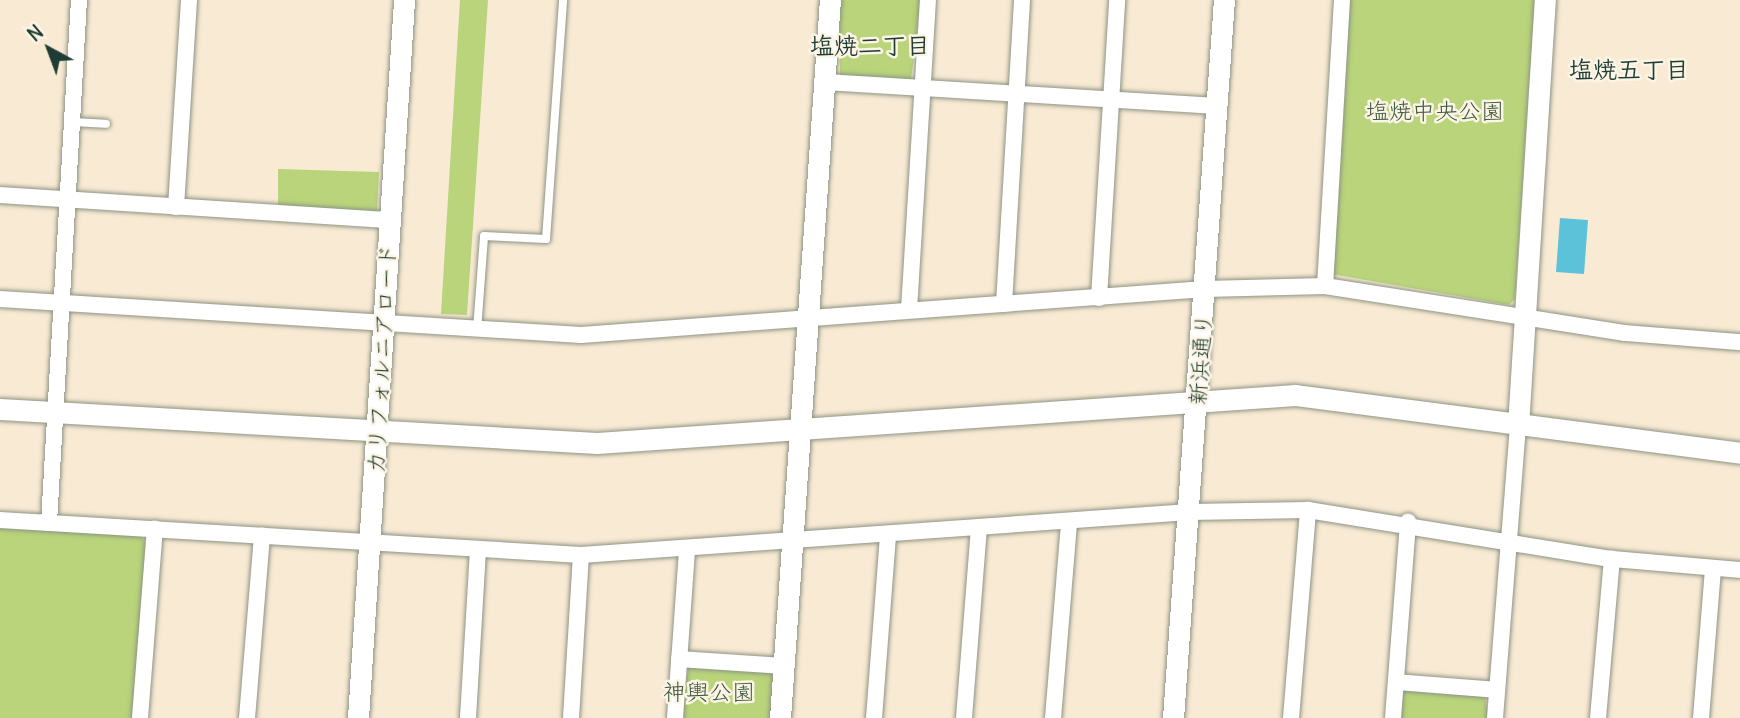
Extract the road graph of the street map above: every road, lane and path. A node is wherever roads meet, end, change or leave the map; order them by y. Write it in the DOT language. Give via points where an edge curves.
graph roads {
  1 [pos="79,0"];
  2 [pos="189,0"];
  3 [pos="404,0"];
  4 [pos="563,0"];
  5 [pos="830,0"];
  6 [pos="928,0"];
  7 [pos="1022,0"];
  8 [pos="1116,0"];
  9 [pos="1224,0"];
  10 [pos="1342,0"];
  11 [pos="1545,0"];
  12 [pos="825,82"];
  13 [pos="923,88"];
  14 [pos="1017,93"];
  15 [pos="1110,99"];
  16 [pos="1217,106"];
  17 [pos="72,122"];
  18 [pos="106,124"];
  19 [pos="0,195"];
  20 [pos="67,200"];
  21 [pos="176,207"];
  22 [pos="390,220"];
  23 [pos="1325,286"];
  24 [pos="1205,289"];
  25 [pos="1099,298"];
  26 [pos="0,299"];
  27 [pos="62,304"];
  28 [pos="1004,304"];
  29 [pos="909,310"];
  30 [pos="1525,315"];
  31 [pos="811,319"];
  32 [pos="384,324"];
  33 [pos="477,330"];
  34 [pos="1740,342"];
  35 [pos="1198,400"];
  36 [pos="0,409"];
  37 [pos="56,412"];
  38 [pos="1518,426"];
  39 [pos="803,430"];
  40 [pos="379,432"];
  41 [pos="1740,453"];
  42 [pos="1308,510"];
  43 [pos="1189,512"];
  44 [pos="0,520"];
  45 [pos="1069,522"];
  46 [pos="1408,522"];
  47 [pos="49,523"];
  48 [pos="978,528"];
  49 [pos="155,529"];
  50 [pos="262,536"];
  51 [pos="888,536"];
  52 [pos="1510,539"];
  53 [pos="371,543"];
  54 [pos="795,543"];
  55 [pos="478,550"];
  56 [pos="687,550"];
  57 [pos="581,555"];
  58 [pos="1612,559"];
  59 [pos="1713,568"];
  60 [pos="1740,570"];
  61 [pos="679,659"];
  62 [pos="784,666"];
  63 [pos="1396,682"];
  64 [pos="1497,690"];
  65 [pos="140,718"];
  66 [pos="247,718"];
  67 [pos="358,718"];
  68 [pos="468,718"];
  69 [pos="571,718"];
  70 [pos="675,718"];
  71 [pos="780,718"];
  72 [pos="874,718"];
  73 [pos="964,718"];
  74 [pos="1053,718"];
  75 [pos="1173,718"];
  76 [pos="1291,718"];
  77 [pos="1393,718"];
  78 [pos="1495,718"];
  79 [pos="1598,718"];
  80 [pos="1701,718"];
  1 -- 17 [label="street"];
  2 -- 21 [label="street"];
  3 -- 22 [label="street, カリフォルニアロード"];
  4 -- 33 [label="lane" via="545,239 484,236"];
  5 -- 12 [label="street"];
  6 -- 13 [label="street"];
  7 -- 14 [label="street"];
  8 -- 15 [label="street"];
  9 -- 16 [label="street, 新浜通り"];
  10 -- 23 [label="street"];
  11 -- 30 [label="street"];
  12 -- 13 [label="street"];
  12 -- 31 [label="street"];
  13 -- 14 [label="street"];
  13 -- 29 [label="street"];
  14 -- 15 [label="street"];
  14 -- 28 [label="street"];
  15 -- 16 [label="street"];
  15 -- 25 [label="street"];
  16 -- 24 [label="street, 新浜通り"];
  17 -- 18 [label="lane"];
  17 -- 20 [label="street"];
  19 -- 20 [label="street"];
  20 -- 21 [label="street"];
  20 -- 27 [label="street"];
  21 -- 22 [label="street"];
  22 -- 32 [label="street, カリフォルニアロード"];
  23 -- 24 [label="street"];
  23 -- 30 [label="street"];
  24 -- 25 [label="street"];
  24 -- 35 [label="street, 新浜通り"];
  25 -- 28 [label="street"];
  26 -- 27 [label="street"];
  27 -- 32 [label="street"];
  27 -- 37 [label="street"];
  28 -- 29 [label="street"];
  29 -- 31 [label="street"];
  30 -- 34 [label="street" via="1625,333"];
  30 -- 38 [label="street"];
  31 -- 33 [label="street" via="612,334"];
  31 -- 39 [label="street"];
  32 -- 33 [label="street"];
  32 -- 40 [label="street, カリフォルニアロード"];
  35 -- 38 [label="street" via="1328,396"];
  35 -- 39 [label="street"];
  35 -- 43 [label="street, 新浜通り"];
  36 -- 37 [label="street"];
  37 -- 40 [label="street"];
  37 -- 47 [label="street"];
  38 -- 41 [label="street"];
  38 -- 52 [label="street"];
  39 -- 40 [label="street" via="597,443"];
  39 -- 54 [label="street"];
  40 -- 53 [label="street, カリフォルニアロード"];
  42 -- 43 [label="street"];
  42 -- 46 [label="street"];
  42 -- 76 [label="street"];
  43 -- 45 [label="street"];
  43 -- 75 [label="street, 新浜通り"];
  44 -- 47 [label="street"];
  45 -- 48 [label="street"];
  45 -- 74 [label="street"];
  46 -- 52 [label="street"];
  46 -- 63 [label="street"];
  47 -- 49 [label="street"];
  48 -- 51 [label="street"];
  48 -- 73 [label="street"];
  49 -- 50 [label="street"];
  49 -- 65 [label="street"];
  50 -- 53 [label="street"];
  50 -- 66 [label="street"];
  51 -- 54 [label="street"];
  51 -- 72 [label="street"];
  52 -- 58 [label="street"];
  52 -- 64 [label="street"];
  53 -- 55 [label="street"];
  53 -- 67 [label="street, カリフォルニアロード"];
  54 -- 56 [label="street"];
  54 -- 62 [label="street"];
  55 -- 57 [label="street"];
  55 -- 68 [label="street"];
  56 -- 57 [label="street"];
  56 -- 61 [label="street"];
  57 -- 69 [label="street"];
  58 -- 59 [label="street"];
  58 -- 79 [label="street"];
  59 -- 60 [label="street"];
  59 -- 80 [label="street"];
  61 -- 62 [label="street"];
  61 -- 70 [label="street"];
  62 -- 71 [label="street"];
  63 -- 64 [label="street"];
  63 -- 77 [label="street"];
  64 -- 78 [label="street"];
}
